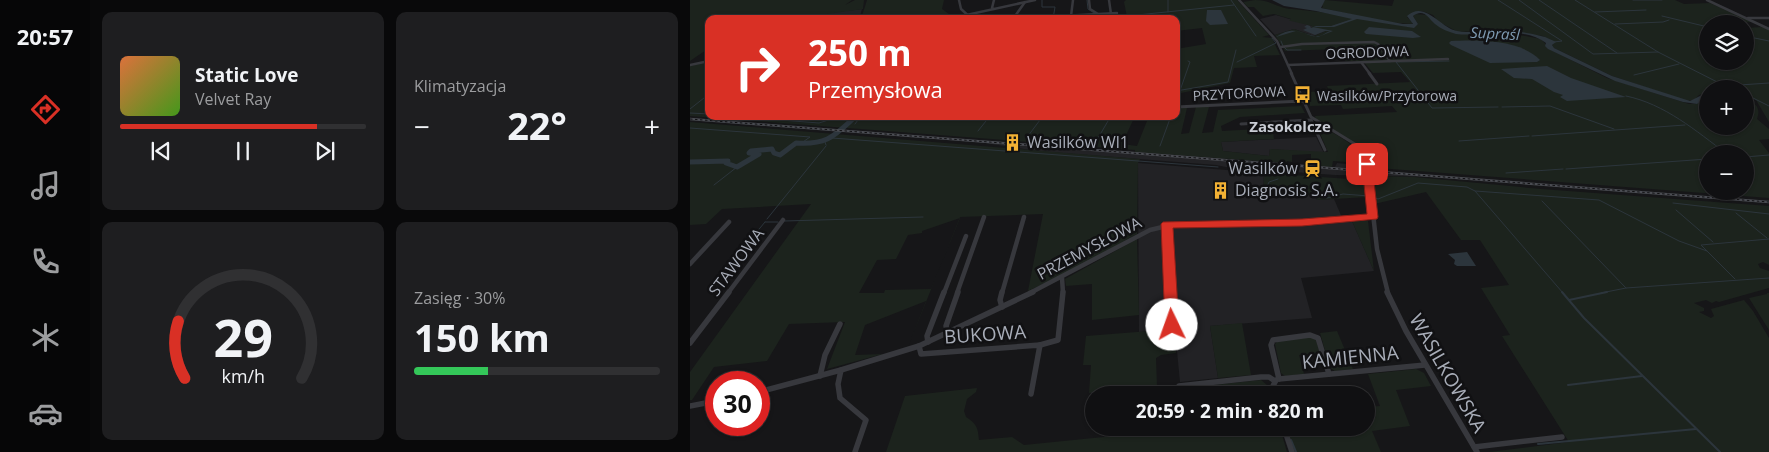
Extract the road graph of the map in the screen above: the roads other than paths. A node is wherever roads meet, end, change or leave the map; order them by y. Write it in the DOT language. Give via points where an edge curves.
graph roads {
  1 [pos="959,0"];
  2 [pos="994,0"];
  3 [pos="1035,0"];
  4 [pos="1073,0"];
  5 [pos="1089,0"];
  6 [pos="1109,0"];
  7 [pos="1239,0"];
  8 [pos="1707,0"];
  9 [pos="1024,1"];
  10 [pos="994,9"];
  11 [pos="1116,13"];
  12 [pos="1098,14"];
  13 [pos="1111,14"];
  14 [pos="968,15"];
  15 [pos="1015,15"];
  16 [pos="1071,15"];
  17 [pos="1740,15"];
  18 [pos="1754,18"];
  19 [pos="1769,18"];
  20 [pos="1754,22"];
  21 [pos="1769,29"];
  22 [pos="1280,47"];
  23 [pos="1448,60"];
  24 [pos="1390,61"];
  25 [pos="705,62"];
  26 [pos="1361,62"];
  27 [pos="690,65"];
  28 [pos="1288,65"];
  29 [pos="1377,84"];
  30 [pos="1303,100"];
  31 [pos="1180,108"];
  32 [pos="1312,120"];
  33 [pos="1242,124"];
  34 [pos="1325,150"];
  35 [pos="984,217"];
  36 [pos="1024,217"];
  37 [pos="1373,217"];
  38 [pos="783,220"];
  39 [pos="729,222"];
  40 [pos="1167,224"];
  41 [pos="966,236"];
  42 [pos="690,264"];
  43 [pos="1062,278"];
  44 [pos="1002,307"];
  45 [pos="840,324"];
  46 [pos="1172,325"];
  47 [pos="948,333"];
  48 [pos="928,342"];
  49 [pos="690,343"];
  50 [pos="1040,345"];
  51 [pos="920,346"];
  52 [pos="1425,365"];
  53 [pos="841,370"];
  54 [pos="1329,374"];
  55 [pos="820,376"];
  56 [pos="1277,380"];
  57 [pos="1180,386"];
  58 [pos="1273,386"];
  59 [pos="770,389"];
  60 [pos="1031,394"];
  61 [pos="705,403"];
  62 [pos="690,406"];
  63 [pos="1287,436"];
  64 [pos="1562,436"];
  65 [pos="1475,450"];
  66 [pos="855,452"];
  67 [pos="1292,452"];
  1 -- 14 [label="street" via="958,5"];
  2 -- 10 [label="street"];
  3 -- 9 [label="street"];
  4 -- 16 [label="street"];
  5 -- 12 [label="street" via="1090,9"];
  6 -- 13 [label="street"];
  7 -- 22 [label="street"];
  8 -- 17 [label="street"];
  9 -- 10 [label="street"];
  9 -- 15 [label="street"];
  10 -- 14 [label="street"];
  11 -- 13 [label="street"];
  12 -- 13 [label="street"];
  18 -- 19 [label="street"];
  20 -- 21 [label="street"];
  22 -- 24 [label="street" via="1374,42"];
  22 -- 28 [label="street"];
  23 -- 24 [label="street, OGRODOWA"];
  24 -- 26 [label="street, OGRODOWA"];
  25 -- 27 [label="street"];
  26 -- 28 [label="street, OGRODOWA"];
  26 -- 29 [label="street"];
  28 -- 30 [label="street"];
  30 -- 31 [label="street, PRZYTOROWA"];
  30 -- 32 [label="street"];
  32 -- 33 [label="street"];
  32 -- 34 [label="street"];
  32 -- 37 [label="street, WASILKOWSKA" via="1364,152"];
  35 -- 47 [label="street" via="946,326"];
  36 -- 44 [label="street" via="1000,300"];
  37 -- 40 [label="street, PRZEMYSŁOWA" via="1302,223"];
  37 -- 52 [label="street, WASILKOWSKA" via="1381,271 1394,308"];
  38 -- 49 [label="street, STAWOWA"];
  39 -- 42 [label="street"];
  40 -- 43 [label="street, PRZEMYSŁOWA"];
  40 -- 46 [label="street"];
  41 -- 48 [label="street" via="927,336"];
  43 -- 44 [label="street, PRZEMYSŁOWA"];
  43 -- 50 [label="street" via="1064,286 1058,340"];
  44 -- 47 [label="street, PRZEMYSŁOWA"];
  45 -- 55 [label="street" via="824,355"];
  47 -- 48 [label="street, PRZEMYSŁOWA"];
  48 -- 51 [label="street, PRZEMYSŁOWA"];
  50 -- 51 [label="street, BUKOWA" via="921,354"];
  50 -- 60 [label="street, BUKOWA"];
  51 -- 53 [label="street, PRZEMYSŁOWA"];
  52 -- 54 [label="street, KAMIENNA"];
  52 -- 65 [label="street, WASILKOWSKA"];
  53 -- 55 [label="street, PRZEMYSŁOWA"];
  53 -- 66 [label="street" via="840,398 866,420"];
  54 -- 56 [label="street, KAMIENNA"];
  54 -- 56 [label="street" via="1319,340 1310,335 1273,340"];
  55 -- 59 [label="street, PRZEMYSŁOWA"];
  56 -- 57 [label="street, KAMIENNA" via="1261,377"];
  56 -- 58 [label="street"];
  61 -- 62 [label="street"];
  63 -- 67 [label="street"];
  64 -- 65 [label="street"];
}
